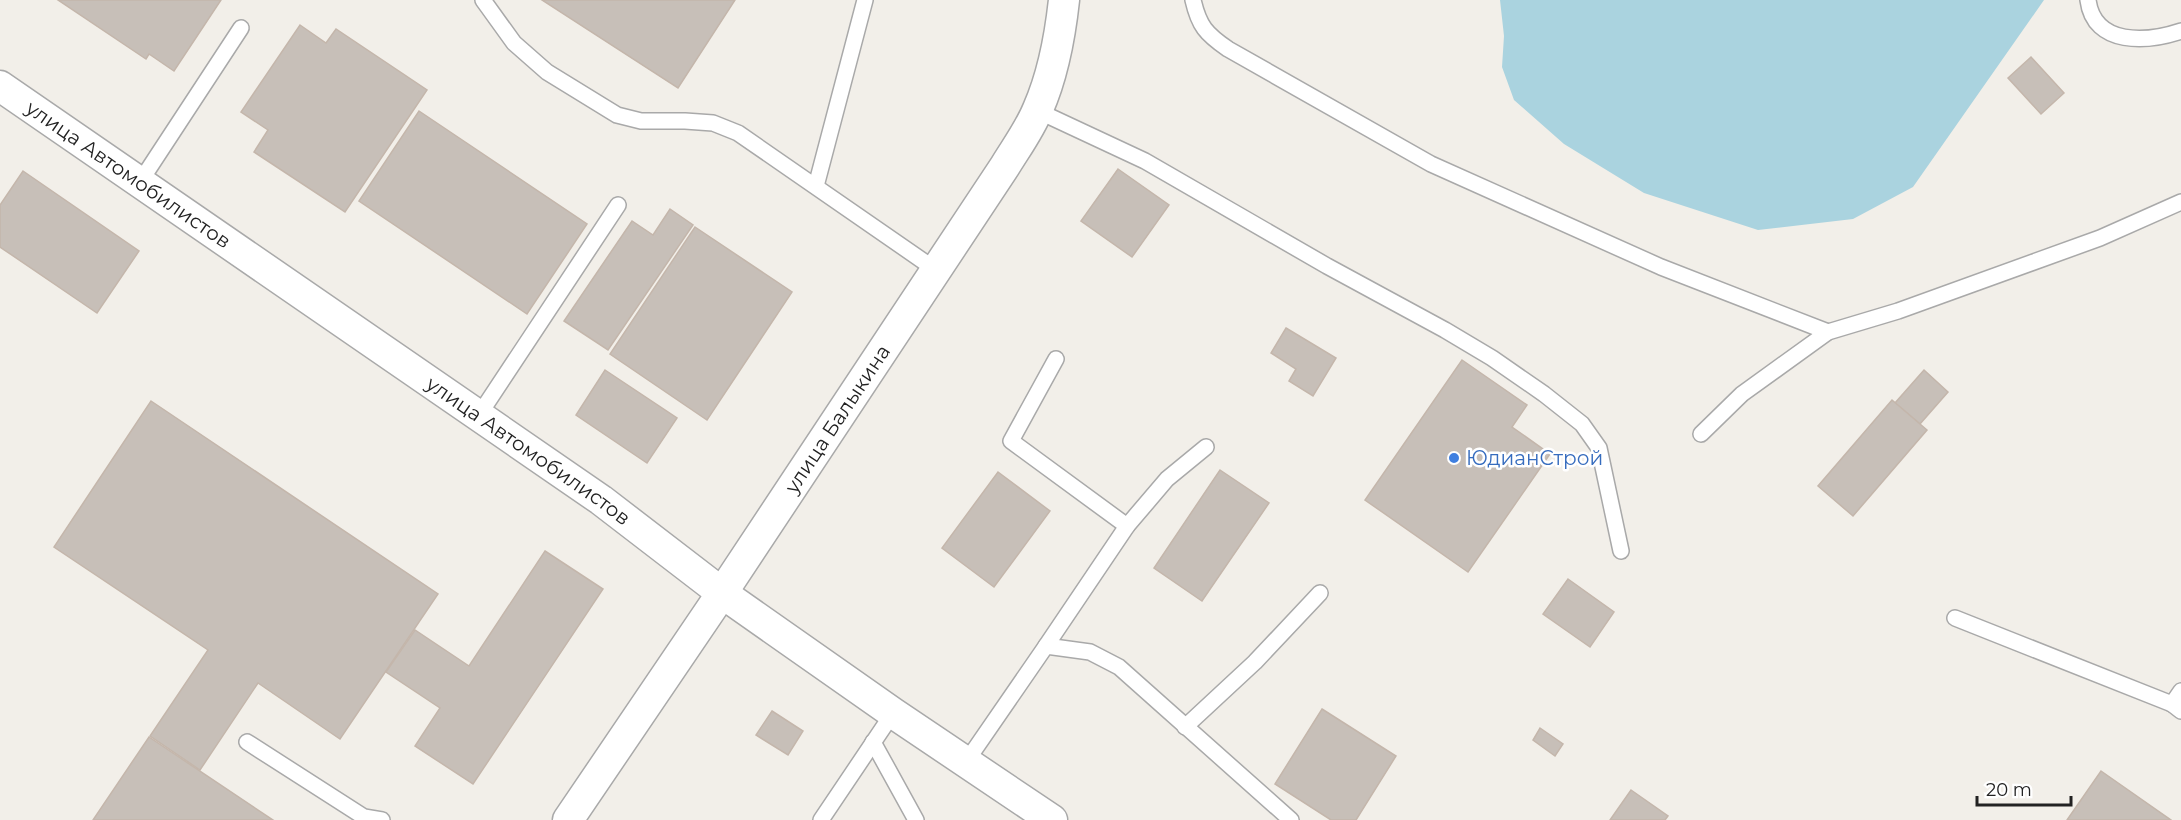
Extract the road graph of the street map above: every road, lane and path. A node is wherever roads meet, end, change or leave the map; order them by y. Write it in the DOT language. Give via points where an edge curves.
graph roads {
  1 [pos="483,0"];
  2 [pos="864,0"];
  3 [pos="1064,0"];
  4 [pos="1193,0"];
  5 [pos="2088,0"];
  6 [pos="241,28"];
  7 [pos="2181,31"];
  8 [pos="0,86"];
  9 [pos="1038,111"];
  10 [pos="140,182"];
  11 [pos="816,186"];
  12 [pos="2181,202"];
  13 [pos="618,205"];
  14 [pos="936,270"];
  15 [pos="1828,332"];
  16 [pos="1056,358"];
  17 [pos="479,415"];
  18 [pos="1701,434"];
  19 [pos="1206,447"];
  20 [pos="1127,526"];
  21 [pos="1621,550"];
  22 [pos="1320,592"];
  23 [pos="722,593"];
  24 [pos="1956,618"];
  25 [pos="1046,646"];
  26 [pos="2181,691"];
  27 [pos="2176,707"];
  28 [pos="893,713"];
  29 [pos="1185,727"];
  30 [pos="247,742"];
  31 [pos="873,742"];
  32 [pos="966,762"];
  33 [pos="382,820"];
  34 [pos="568,820"];
  35 [pos="821,820"];
  36 [pos="916,820"];
  37 [pos="1052,820"];
  38 [pos="1291,820"];
  1 -- 11 [label="lane" via="514,43 547,72 617,115 641,121 713,123 738,133"];
  2 -- 11 [label="lane"];
  3 -- 9 [label="street, улица Балыкина" via="1055,54"];
  4 -- 15 [label="lane" via="1197,18 1214,40 1431,164 1661,267"];
  5 -- 7 [label="lane" via="2093,17 2124,38 2146,39"];
  6 -- 10 [label="lane"];
  8 -- 10 [label="street, улица Автомобилистов"];
  9 -- 14 [label="street, улица Балыкина"];
  9 -- 21 [label="lane" via="1145,161 1445,330 1544,394 1582,424 1599,448"];
  10 -- 17 [label="street, улица Автомобилистов"];
  11 -- 14 [label="lane"];
  12 -- 15 [label="lane" via="2100,238 1898,311"];
  13 -- 17 [label="lane"];
  14 -- 23 [label="street, улица Балыкина"];
  15 -- 18 [label="lane" via="1742,394"];
  16 -- 20 [label="lane" via="1011,441"];
  17 -- 23 [label="street, улица Автомобилистов" via="601,500"];
  19 -- 20 [label="lane" via="1167,479"];
  20 -- 25 [label="lane"];
  22 -- 29 [label="lane" via="1255,662"];
  23 -- 28 [label="street, улица Автомобилистов"];
  23 -- 34 [label="street, улица Балыкина"];
  24 -- 27 [label="lane"];
  25 -- 29 [label="lane" via="1090,652 1119,667"];
  25 -- 32 [label="lane"];
  26 -- 27 [label="lane"];
  28 -- 31 [label="lane"];
  28 -- 32 [label="street, улица Автомобилистов"];
  29 -- 38 [label="lane"];
  30 -- 33 [label="lane" via="364,817"];
  31 -- 35 [label="lane"];
  31 -- 36 [label="lane"];
  32 -- 37 [label="street, улица Автомобилистов"];
}
